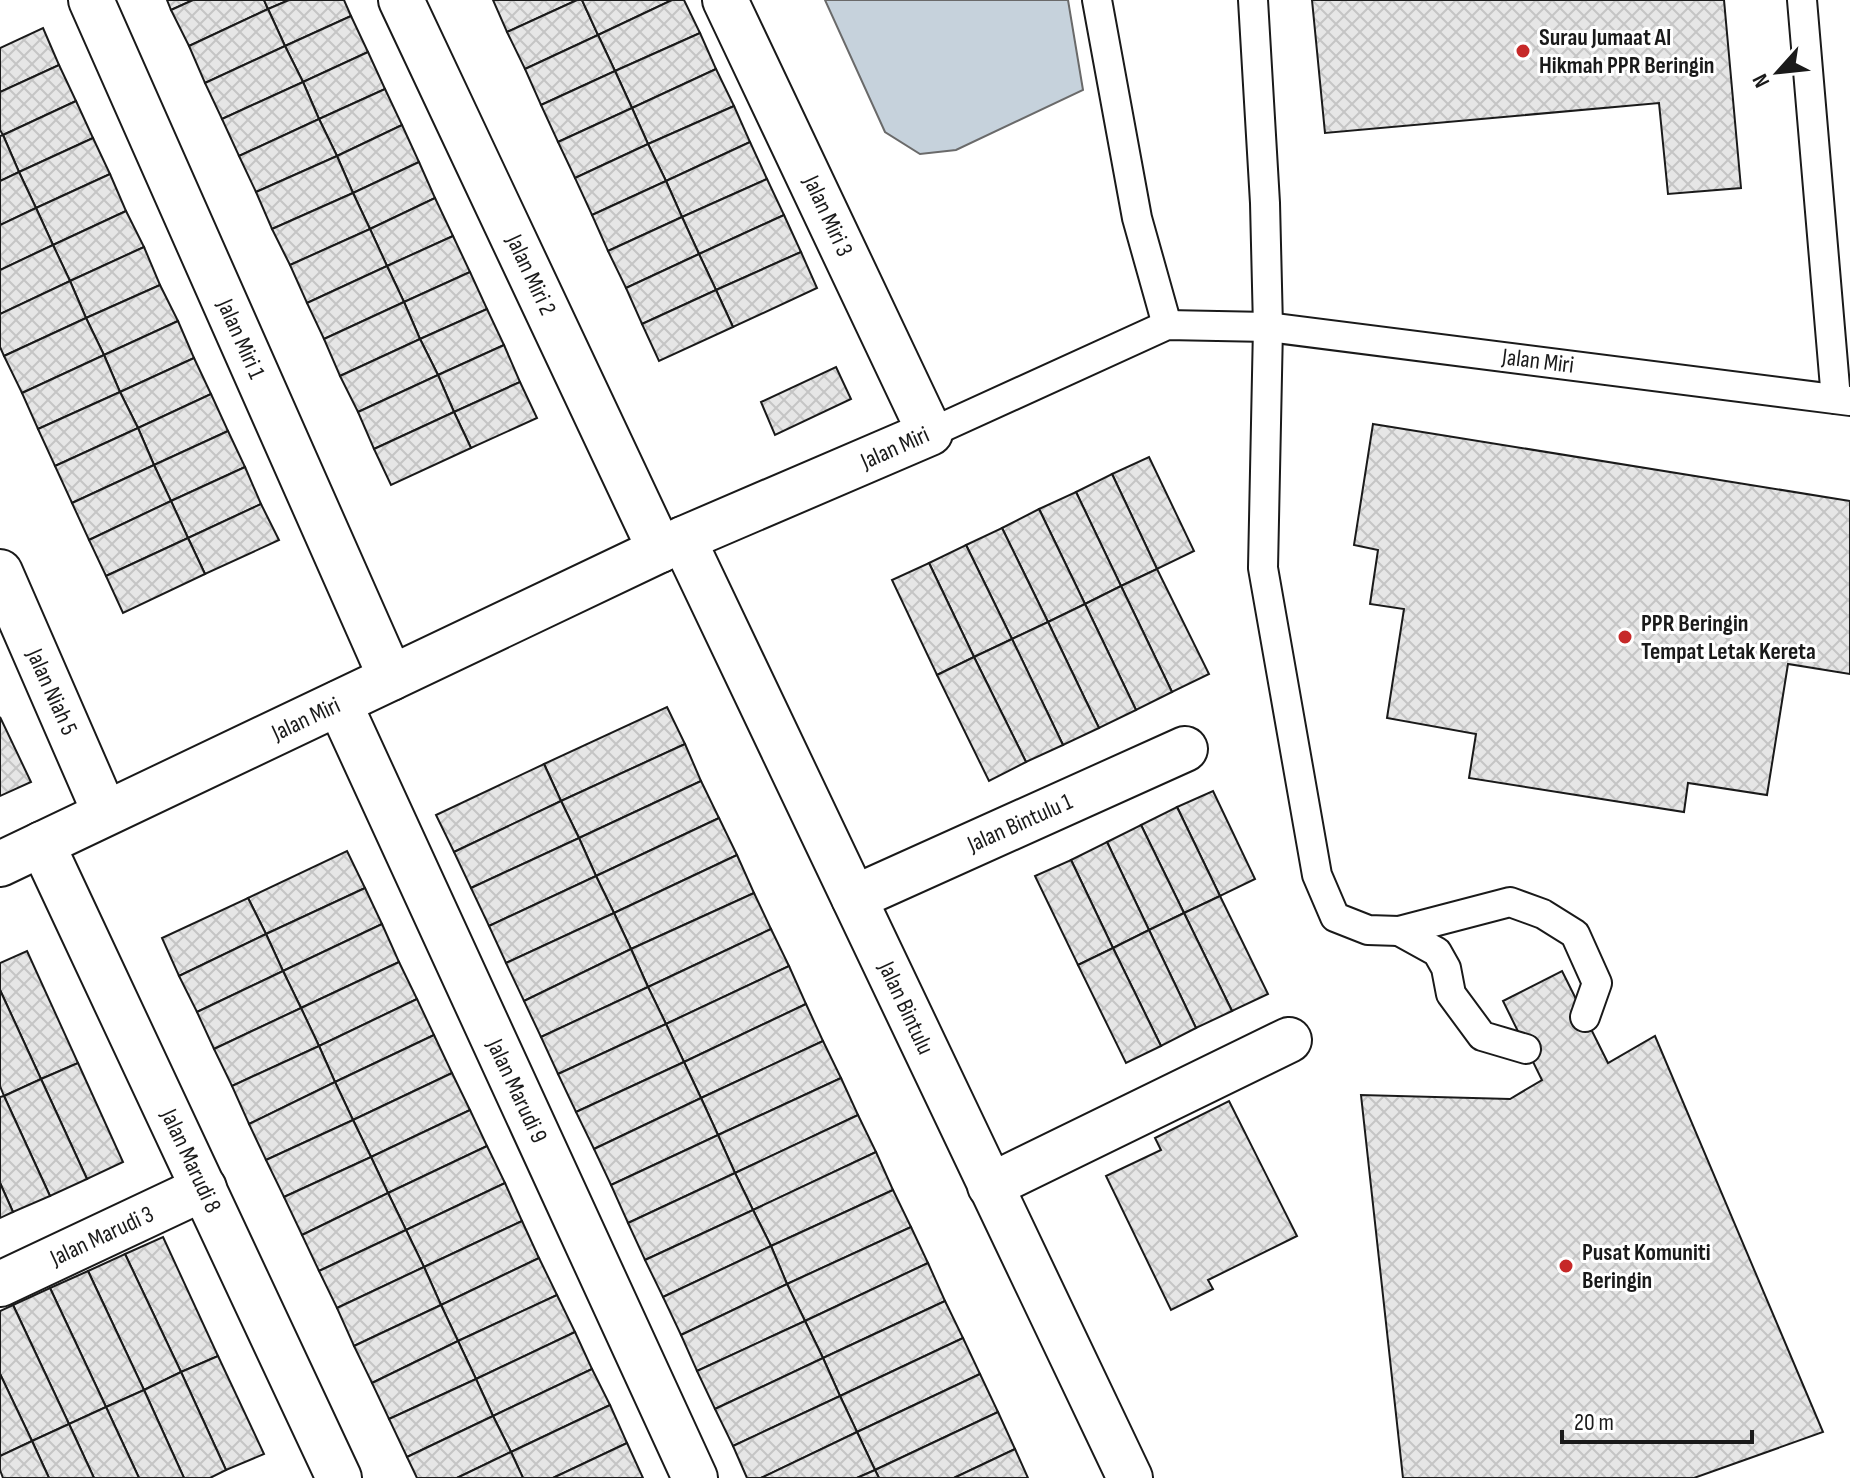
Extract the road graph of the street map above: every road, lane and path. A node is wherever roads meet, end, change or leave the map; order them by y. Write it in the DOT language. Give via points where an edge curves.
graph roads {
  1 [pos="91,0"];
  2 [pos="401,0"];
  3 [pos="725,0"];
  4 [pos="1097,0"];
  5 [pos="1253,0"];
  6 [pos="1802,0"];
  7 [pos="1167,325"];
  8 [pos="1268,327"];
  9 [pos="1843,400"];
  10 [pos="930,433"];
  11 [pos="672,544"];
  12 [pos="0,572"];
  13 [pos="15,646"];
  14 [pos="391,678"];
  15 [pos="339,703"];
  16 [pos="1185,749"];
  17 [pos="105,813"];
  18 [pos="42,844"];
  19 [pos="0,864"];
  20 [pos="854,898"];
  21 [pos="1399,931"];
  22 [pos="1585,1017"];
  23 [pos="1289,1040"];
  24 [pos="1526,1049"];
  25 [pos="990,1186"];
  26 [pos="204,1188"];
  27 [pos="0,1284"];
  28 [pos="339,1478"];
  29 [pos="695,1478"];
  30 [pos="1130,1478"];
  1 -- 14 [label="street, Jalan Miri 1"];
  2 -- 11 [label="street, Jalan Miri 2"];
  3 -- 10 [label="street, Jalan Miri 3"];
  4 -- 7 [label="lane" via="1137,218"];
  5 -- 8 [label="lane"];
  6 -- 9 [label="lane"];
  7 -- 8 [label="lane, Jalan Miri"];
  7 -- 10 [label="lane, Jalan Miri"];
  8 -- 9 [label="lane, Jalan Miri"];
  8 -- 21 [label="lane" via="1263,568 1317,875 1335,917 1368,930"];
  10 -- 11 [label="street, Jalan Miri"];
  11 -- 14 [label="street, Jalan Miri"];
  11 -- 20 [label="street, Jalan Bintulu"];
  12 -- 13 [label="street, Jalan Niah 5"];
  13 -- 17 [label="street, Jalan Niah 5"];
  14 -- 15 [label="street, Jalan Miri"];
  15 -- 17 [label="street, Jalan Miri"];
  15 -- 29 [label="street, Jalan Marudi 9"];
  16 -- 20 [label="street, Jalan Bintulu 1"];
  17 -- 18 [label="street, Jalan Miri"];
  18 -- 19 [label="street, Jalan Miri"];
  18 -- 26 [label="street, Jalan Marudi 8"];
  20 -- 25 [label="street, Jalan Bintulu"];
  21 -- 22 [label="lane" via="1510,902 1543,914 1575,934 1597,983"];
  21 -- 24 [label="lane" via="1437,952 1451,994 1482,1036"];
  23 -- 25 [label="street"];
  25 -- 30 [label="street, Jalan Bintulu"];
  26 -- 27 [label="street, Jalan Marudi 3"];
  26 -- 28 [label="street, Jalan Marudi 8"];
}
